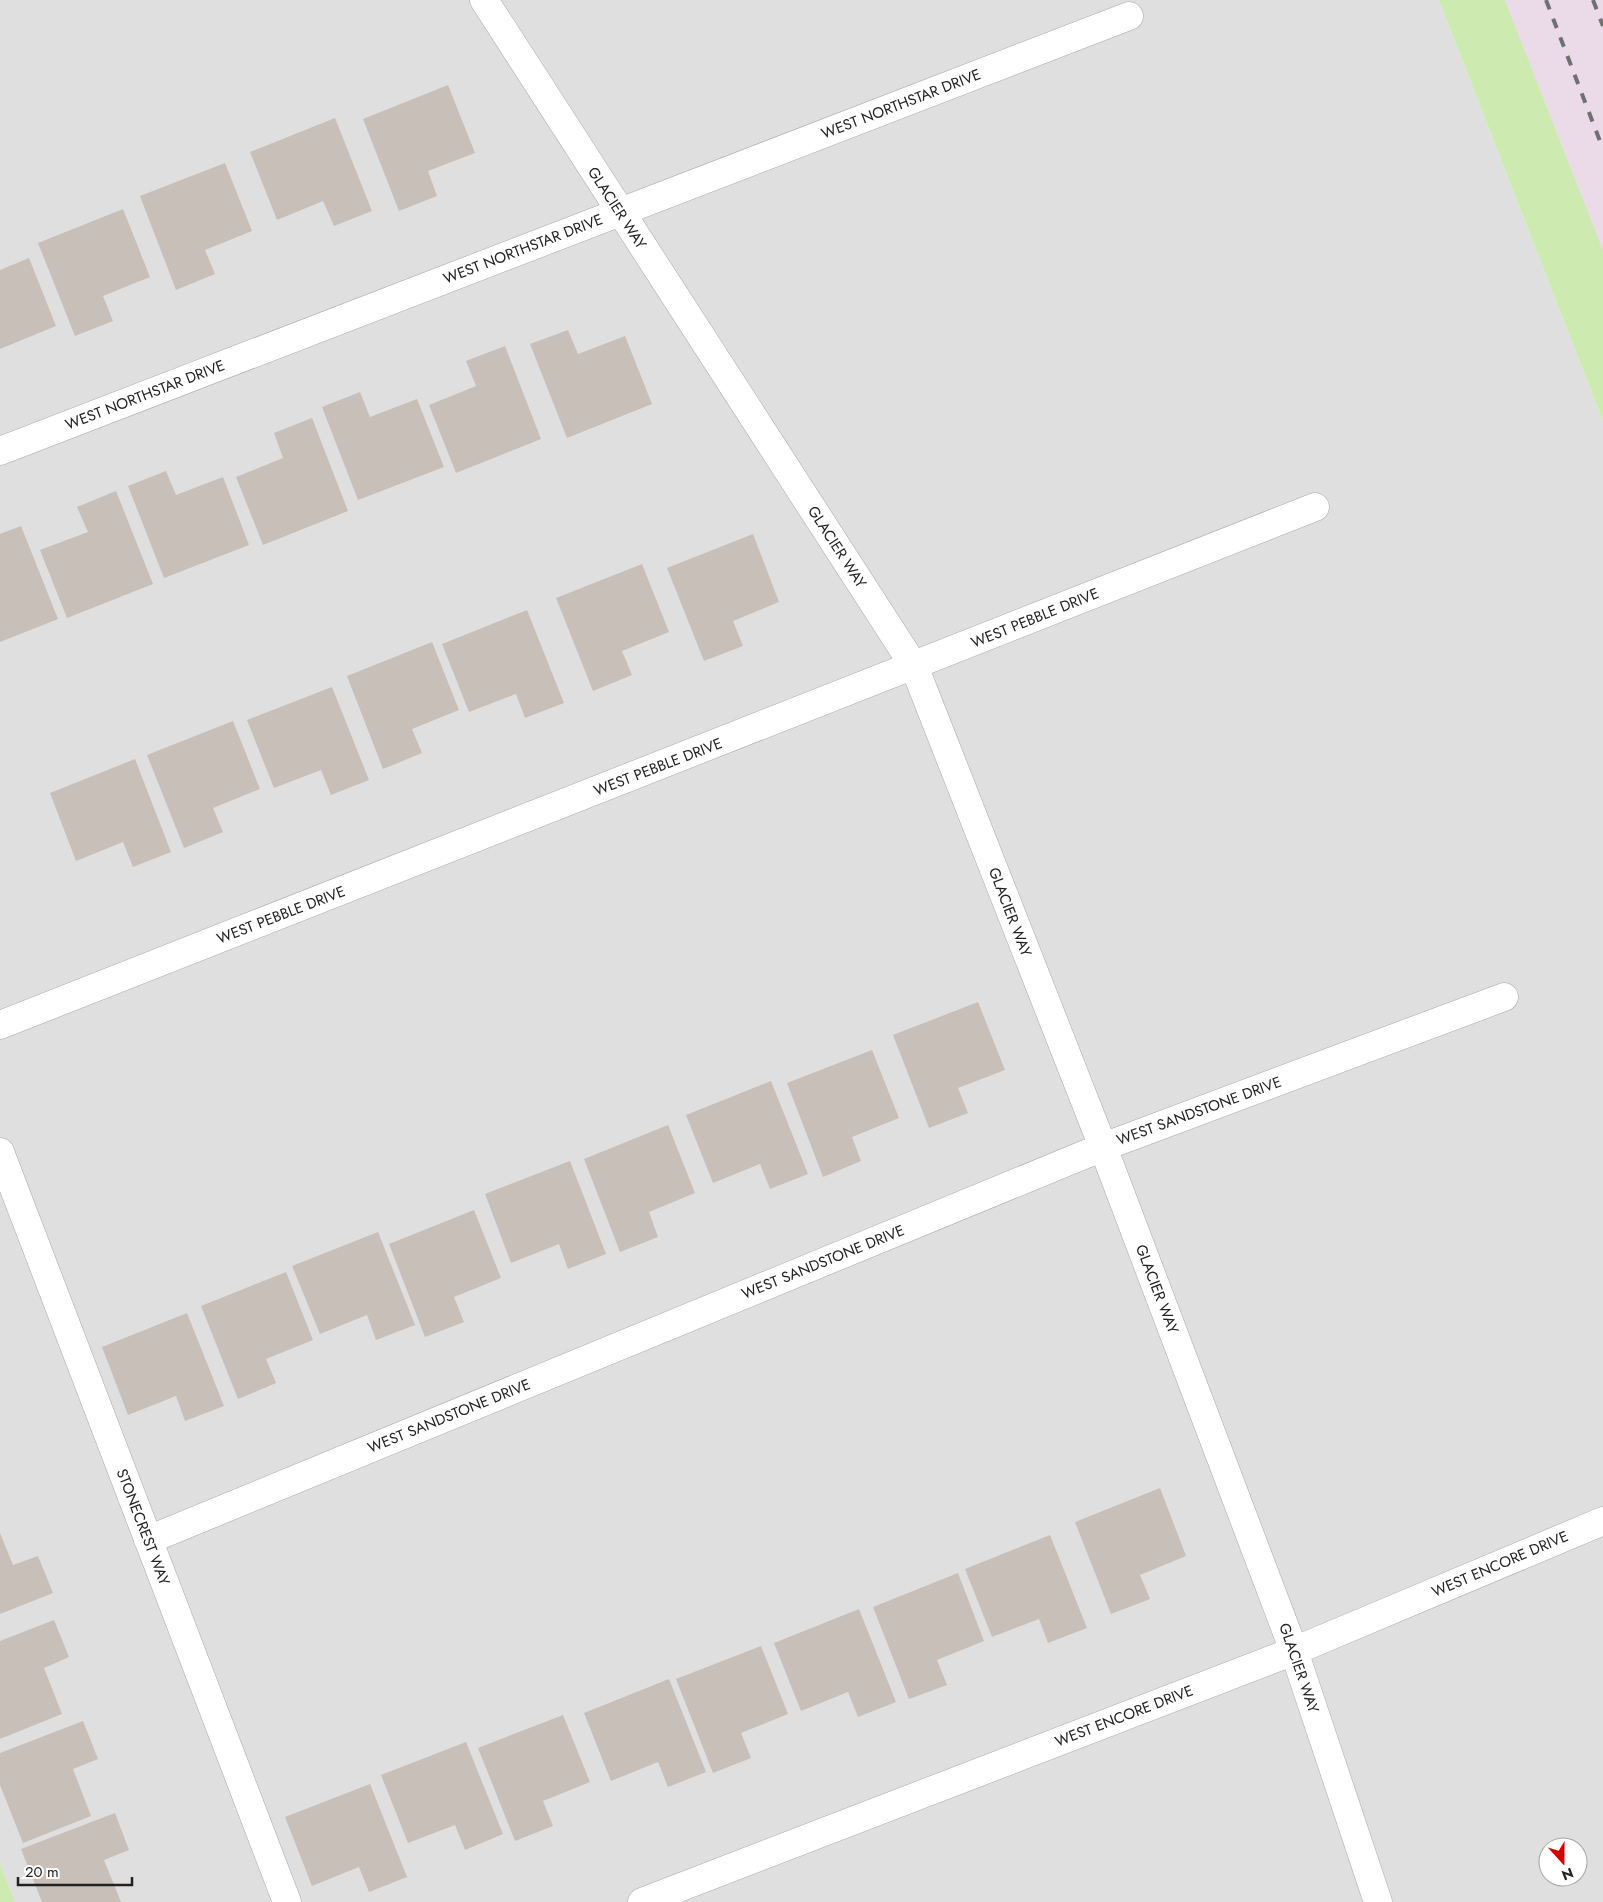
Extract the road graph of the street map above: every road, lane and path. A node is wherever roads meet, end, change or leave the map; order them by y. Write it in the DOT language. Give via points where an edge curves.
graph roads {
  1 [pos="484,0"];
  2 [pos="1129,16"];
  3 [pos="620,212"];
  4 [pos="0,451"];
  5 [pos="1315,507"];
  6 [pos="914,666"];
  7 [pos="1504,997"];
  8 [pos="0,1025"];
  9 [pos="1103,1147"];
  10 [pos="0,1152"];
  11 [pos="1603,1521"];
  12 [pos="148,1540"];
  13 [pos="1294,1651"];
  14 [pos="287,1902"];
  15 [pos="642,1902"];
  16 [pos="1378,1902"];
  1 -- 3 [label="street, GLACIER WAY"];
  2 -- 3 [label="street, WEST NORTHSTAR DRIVE"];
  3 -- 4 [label="street, WEST NORTHSTAR DRIVE"];
  3 -- 6 [label="street, GLACIER WAY"];
  5 -- 6 [label="street, WEST PEBBLE DRIVE"];
  6 -- 8 [label="street, WEST PEBBLE DRIVE"];
  6 -- 9 [label="street, GLACIER WAY"];
  7 -- 9 [label="street, WEST SANDSTONE DRIVE"];
  9 -- 12 [label="street, WEST SANDSTONE DRIVE"];
  9 -- 13 [label="street, GLACIER WAY"];
  10 -- 12 [label="street, STONECREST WAY"];
  11 -- 13 [label="street, WEST ENCORE DRIVE"];
  12 -- 14 [label="street, STONECREST WAY"];
  13 -- 15 [label="street, WEST ENCORE DRIVE"];
  13 -- 16 [label="street, GLACIER WAY"];
}
